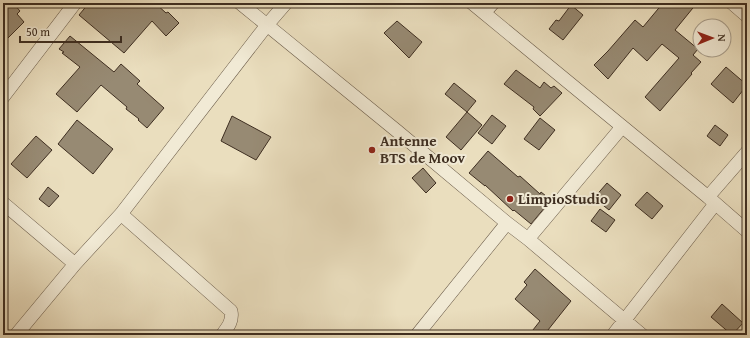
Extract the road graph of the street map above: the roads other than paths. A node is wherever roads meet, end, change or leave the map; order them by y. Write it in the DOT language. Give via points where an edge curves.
graph roads {
  1 [pos="74,3"];
  2 [pos="240,3"];
  3 [pos="286,3"];
  4 [pos="472,3"];
  5 [pos="732,3"];
  6 [pos="488,8"];
  7 [pos="747,16"];
  8 [pos="267,26"];
  9 [pos="3,97"];
  10 [pos="622,127"];
  11 [pos="747,152"];
  12 [pos="712,201"];
  13 [pos="3,203"];
  14 [pos="121,214"];
  15 [pos="507,223"];
  16 [pos="747,230"];
  17 [pos="528,239"];
  18 [pos="75,264"];
  19 [pos="625,320"];
  20 [pos="16,335"];
  21 [pos="222,335"];
  22 [pos="417,335"];
  23 [pos="613,335"];
  24 [pos="642,335"];
  1 -- 9 [label="street"];
  2 -- 8 [label="street"];
  3 -- 8 [label="street"];
  4 -- 6 [label="street"];
  5 -- 7 [label="street"];
  6 -- 10 [label="street"];
  8 -- 14 [label="street"];
  8 -- 15 [label="street"];
  10 -- 12 [label="street"];
  10 -- 17 [label="street"];
  11 -- 12 [label="street"];
  12 -- 16 [label="street"];
  12 -- 19 [label="street"];
  13 -- 18 [label="street"];
  14 -- 18 [label="street"];
  14 -- 21 [label="street" via="231,311 231,322"];
  15 -- 17 [label="street"];
  15 -- 22 [label="street"];
  17 -- 19 [label="street"];
  18 -- 20 [label="street"];
  19 -- 23 [label="street"];
  19 -- 24 [label="street"];
}
